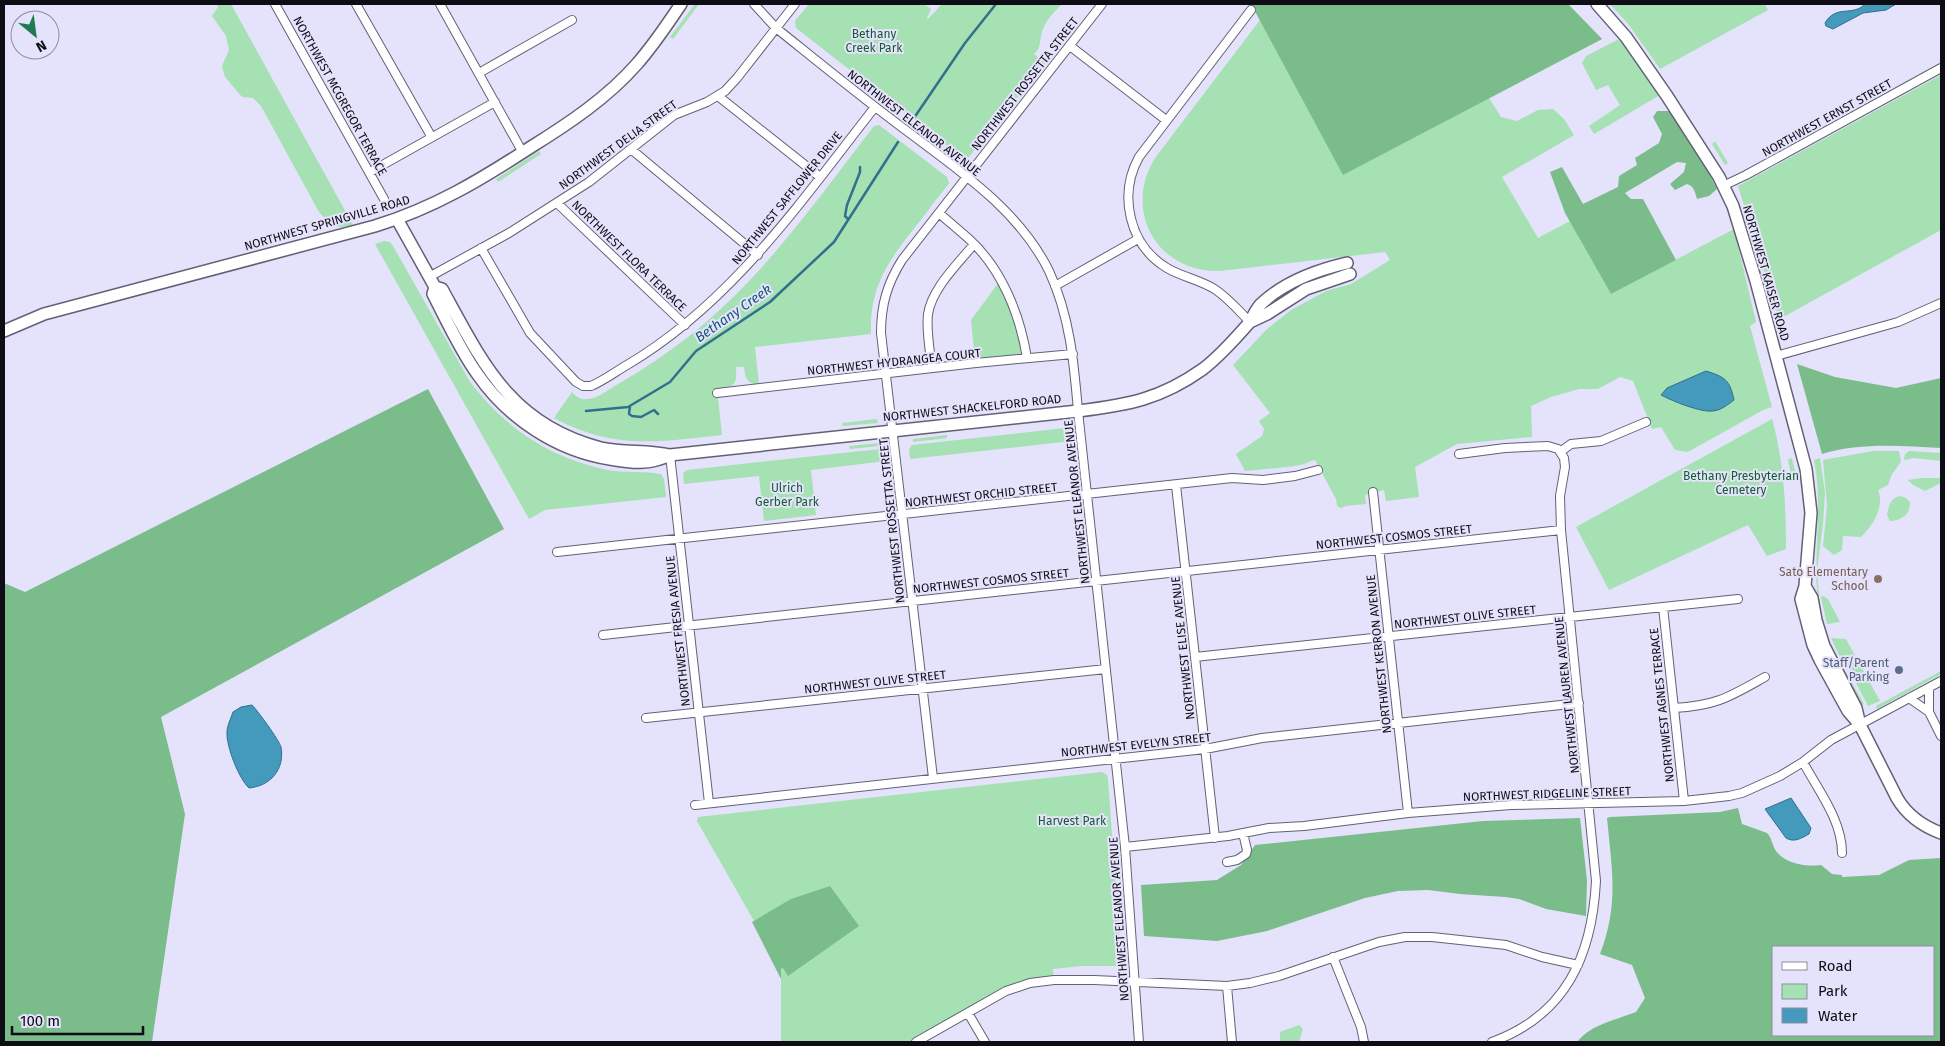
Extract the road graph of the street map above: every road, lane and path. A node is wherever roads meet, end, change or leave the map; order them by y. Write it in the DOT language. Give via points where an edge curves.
graph roads {
  1 [pos="275,4"];
  2 [pos="356,4"];
  3 [pos="440,4"];
  4 [pos="681,4"];
  5 [pos="754,4"];
  6 [pos="795,4"];
  7 [pos="1102,4"];
  8 [pos="1597,4"];
  9 [pos="1251,10"];
  10 [pos="572,20"];
  11 [pos="776,28"];
  12 [pos="1070,46"];
  13 [pos="1941,68"];
  14 [pos="479,74"];
  15 [pos="718,96"];
  16 [pos="495,102"];
  17 [pos="876,107"];
  18 [pos="1166,120"];
  19 [pos="431,136"];
  20 [pos="632,150"];
  21 [pos="523,152"];
  22 [pos="370,172"];
  23 [pos="820,176"];
  24 [pos="966,177"];
  25 [pos="1723,186"];
  26 [pos="384,199"];
  27 [pos="557,203"];
  28 [pos="939,214"];
  29 [pos="397,219"];
  30 [pos="1138,239"];
  31 [pos="974,244"];
  32 [pos="482,248"];
  33 [pos="758,255"];
  34 [pos="1346,263"];
  35 [pos="1350,274"];
  36 [pos="432,282"];
  37 [pos="1055,286"];
  38 [pos="1941,303"];
  39 [pos="1250,322"];
  40 [pos="685,325"];
  41 [pos="4,331"];
  42 [pos="1073,354"];
  43 [pos="1776,356"];
  44 [pos="1027,358"];
  45 [pos="932,368"];
  46 [pos="886,373"];
  47 [pos="717,393"];
  48 [pos="1078,411"];
  49 [pos="1646,422"];
  50 [pos="893,430"];
  51 [pos="1560,452"];
  52 [pos="1459,454"];
  53 [pos="670,455"];
  54 [pos="1318,470"];
  55 [pos="1176,485"];
  56 [pos="1373,492"];
  57 [pos="1087,494"];
  58 [pos="902,515"];
  59 [pos="1561,530"];
  60 [pos="679,539"];
  61 [pos="1379,550"];
  62 [pos="556,552"];
  63 [pos="1186,570"];
  64 [pos="1096,580"];
  65 [pos="1738,599"];
  66 [pos="912,601"];
  67 [pos="1663,607"];
  68 [pos="1570,617"];
  69 [pos="688,626"];
  70 [pos="604,635"];
  71 [pos="1389,636"];
  72 [pos="1195,657"];
  73 [pos="1106,669"];
  74 [pos="1765,677"];
  75 [pos="1941,681"];
  76 [pos="922,688"];
  77 [pos="1929,688"];
  78 [pos="1909,698"];
  79 [pos="1579,703"];
  80 [pos="1674,708"];
  81 [pos="1929,712"];
  82 [pos="698,713"];
  83 [pos="646,718"];
  84 [pos="1398,723"];
  85 [pos="1860,725"];
  86 [pos="1941,736"];
  87 [pos="1205,749"];
  88 [pos="1116,758"];
  89 [pos="1803,762"];
  90 [pos="932,778"];
  91 [pos="1684,800"];
  92 [pos="709,803"];
  93 [pos="1589,804"];
  94 [pos="695,805"];
  95 [pos="1408,813"];
  96 [pos="1243,833"];
  97 [pos="1941,834"];
  98 [pos="1214,838"];
  99 [pos="1125,847"];
  100 [pos="1842,853"];
  101 [pos="1228,862"];
  102 [pos="1333,957"];
  103 [pos="1578,965"];
  104 [pos="1134,981"];
  105 [pos="1227,986"];
  106 [pos="968,1013"];
  107 [pos="916,1042"];
  108 [pos="985,1042"];
  109 [pos="1139,1042"];
  110 [pos="1232,1042"];
  111 [pos="1364,1042"];
  112 [pos="1492,1042"];
  1 -- 22 [label="street, NORTHWEST MCGREGOR TERRACE"];
  2 -- 19 [label="street"];
  3 -- 14 [label="street"];
  4 -- 21 [label="street, NORTHWEST SPRINGVILLE ROAD" via="652,46 617,83 570,122"];
  5 -- 11 [label="street, NORTHWEST ELEANOR AVENUE"];
  6 -- 11 [label="street, NORTHWEST DELIA STREET"];
  7 -- 12 [label="street, NORTHWEST ROSSETTA STREET"];
  8 -- 25 [label="street, NORTHWEST KAISER ROAD" via="1640,56 1703,150"];
  9 -- 18 [label="street"];
  10 -- 14 [label="street"];
  11 -- 15 [label="street, NORTHWEST DELIA STREET" via="737,78"];
  11 -- 17 [label="street, NORTHWEST ELEANOR AVENUE"];
  12 -- 18 [label="street"];
  12 -- 24 [label="street, NORTHWEST ROSSETTA STREET"];
  13 -- 25 [label="street, NORTHWEST ERNST STREET"];
  14 -- 16 [label="street"];
  15 -- 20 [label="street, NORTHWEST DELIA STREET" via="674,116"];
  15 -- 23 [label="street"];
  16 -- 19 [label="street"];
  16 -- 21 [label="street"];
  17 -- 23 [label="street, NORTHWEST SAFFLOWER DRIVE"];
  17 -- 24 [label="street, NORTHWEST ELEANOR AVENUE"];
  18 -- 30 [label="street" via="1139,157 1130,178 1129,209"];
  19 -- 22 [label="street"];
  20 -- 27 [label="street, NORTHWEST DELIA STREET"];
  20 -- 33 [label="street"];
  21 -- 29 [label="street, NORTHWEST SPRINGVILLE ROAD" via="450,196"];
  22 -- 26 [label="street, NORTHWEST MCGREGOR TERRACE"];
  23 -- 33 [label="street, NORTHWEST SAFFLOWER DRIVE"];
  24 -- 28 [label="street, NORTHWEST ROSSETTA STREET"];
  24 -- 37 [label="street, NORTHWEST ELEANOR AVENUE" via="1009,214 1040,256"];
  25 -- 43 [label="street, NORTHWEST KAISER ROAD" via="1744,237"];
  27 -- 32 [label="street, NORTHWEST DELIA STREET"];
  27 -- 40 [label="street, NORTHWEST FLORA TERRACE"];
  28 -- 31 [label="street"];
  28 -- 46 [label="street, NORTHWEST ROSSETTA STREET" via="902,260 884,299 882,333"];
  29 -- 36 [label="street, NORTHWEST SHACKELFORD ROAD"];
  29 -- 41 [label="street, NORTHWEST SPRINGVILLE ROAD" via="60,309"];
  30 -- 37 [label="street"];
  30 -- 39 [label="street" via="1157,262 1215,289"];
  31 -- 44 [label="street" via="1006,290 1018,317"];
  31 -- 45 [label="street" via="939,288 930,307 928,324"];
  32 -- 36 [label="street, NORTHWEST DELIA STREET"];
  32 -- 40 [label="street, NORTHWEST SAFFLOWER DRIVE" via="530,333 583,386 596,384 646,354"];
  33 -- 40 [label="street, NORTHWEST SAFFLOWER DRIVE" via="721,294"];
  34 -- 39 [label="street, NORTHWEST SHACKELFORD ROAD" via="1323,269 1285,288 1260,305"];
  35 -- 39 [label="street, NORTHWEST SHACKELFORD ROAD" via="1306,289"];
  36 -- 53 [label="street, NORTHWEST SHACKELFORD ROAD" via="433,294 478,375 507,408 527,424 548,438 599,458 656,462"];
  37 -- 42 [label="street, NORTHWEST ELEANOR AVENUE"];
  38 -- 43 [label="street" via="1898,322"];
  39 -- 48 [label="street, NORTHWEST SHACKELFORD ROAD" via="1204,368 1162,393 1121,406"];
  42 -- 44 [label="street, NORTHWEST HYDRANGEA COURT"];
  42 -- 48 [label="street, NORTHWEST ELEANOR AVENUE"];
  43 -- 85 [label="street, NORTHWEST KAISER ROAD" via="1806,469 1810,498 1804,586 1812,598 1824,646 1856,708"];
  44 -- 45 [label="street, NORTHWEST HYDRANGEA COURT"];
  45 -- 46 [label="street, NORTHWEST HYDRANGEA COURT"];
  46 -- 47 [label="street, NORTHWEST HYDRANGEA COURT"];
  46 -- 50 [label="street, NORTHWEST ROSSETTA STREET"];
  48 -- 50 [label="street, NORTHWEST SHACKELFORD ROAD"];
  48 -- 57 [label="street, NORTHWEST ELEANOR AVENUE"];
  49 -- 51 [label="street" via="1602,441 1571,444"];
  50 -- 53 [label="street, NORTHWEST SHACKELFORD ROAD"];
  50 -- 58 [label="street, NORTHWEST ROSSETTA STREET"];
  51 -- 52 [label="street" via="1548,446"];
  51 -- 59 [label="street, NORTHWEST LAUREN AVENUE" via="1565,467 1560,496"];
  53 -- 60 [label="street, NORTHWEST FRESIA AVENUE"];
  54 -- 55 [label="street, NORTHWEST ORCHID STREET" via="1263,480 1232,478"];
  55 -- 57 [label="street, NORTHWEST ORCHID STREET"];
  55 -- 63 [label="street, NORTHWEST ELISE AVENUE"];
  56 -- 61 [label="street, NORTHWEST KERRON AVENUE"];
  57 -- 58 [label="street, NORTHWEST ORCHID STREET"];
  57 -- 64 [label="street, NORTHWEST ELEANOR AVENUE"];
  58 -- 60 [label="street, NORTHWEST ORCHID STREET"];
  58 -- 66 [label="street, NORTHWEST ROSSETTA STREET"];
  59 -- 61 [label="street, NORTHWEST COSMOS STREET"];
  59 -- 68 [label="street, NORTHWEST LAUREN AVENUE"];
  60 -- 62 [label="street, NORTHWEST ORCHID STREET"];
  60 -- 69 [label="street, NORTHWEST FRESIA AVENUE"];
  61 -- 63 [label="street, NORTHWEST COSMOS STREET"];
  61 -- 71 [label="street, NORTHWEST KERRON AVENUE"];
  63 -- 64 [label="street, NORTHWEST COSMOS STREET"];
  63 -- 72 [label="street, NORTHWEST ELISE AVENUE"];
  64 -- 66 [label="street, NORTHWEST COSMOS STREET"];
  64 -- 73 [label="street, NORTHWEST ELEANOR AVENUE"];
  65 -- 67 [label="street, NORTHWEST OLIVE STREET"];
  66 -- 69 [label="street, NORTHWEST COSMOS STREET"];
  66 -- 76 [label="street, NORTHWEST ROSSETTA STREET"];
  67 -- 68 [label="street, NORTHWEST OLIVE STREET"];
  67 -- 80 [label="street, NORTHWEST AGNES TERRACE"];
  68 -- 71 [label="street, NORTHWEST OLIVE STREET"];
  68 -- 79 [label="street, NORTHWEST LAUREN AVENUE"];
  69 -- 70 [label="street, NORTHWEST COSMOS STREET"];
  69 -- 82 [label="street, NORTHWEST FRESIA AVENUE"];
  71 -- 72 [label="street, NORTHWEST OLIVE STREET"];
  71 -- 84 [label="street, NORTHWEST KERRON AVENUE"];
  72 -- 87 [label="street, NORTHWEST ELISE AVENUE"];
  73 -- 76 [label="street, NORTHWEST OLIVE STREET"];
  73 -- 88 [label="street, NORTHWEST ELEANOR AVENUE"];
  74 -- 80 [label="street" via="1724,700"];
  75 -- 77 [label="street, NORTHWEST RIDGELINE STREET"];
  76 -- 82 [label="street, NORTHWEST OLIVE STREET"];
  76 -- 90 [label="street, NORTHWEST ROSSETTA STREET"];
  77 -- 78 [label="street, NORTHWEST RIDGELINE STREET"];
  77 -- 81 [label="street"];
  78 -- 81 [label="street"];
  78 -- 85 [label="street, NORTHWEST RIDGELINE STREET"];
  79 -- 84 [label="street, NORTHWEST EVELYN STREET"];
  79 -- 93 [label="street, NORTHWEST LAUREN AVENUE"];
  80 -- 91 [label="street, NORTHWEST AGNES TERRACE"];
  81 -- 86 [label="street"];
  82 -- 83 [label="street, NORTHWEST OLIVE STREET"];
  82 -- 92 [label="street, NORTHWEST FRESIA AVENUE"];
  84 -- 87 [label="street, NORTHWEST EVELYN STREET" via="1262,738"];
  84 -- 95 [label="street, NORTHWEST KERRON AVENUE"];
  85 -- 89 [label="street, NORTHWEST RIDGELINE STREET" via="1831,740"];
  85 -- 97 [label="street, NORTHWEST KAISER ROAD" via="1903,808 1924,826"];
  87 -- 88 [label="street, NORTHWEST EVELYN STREET"];
  87 -- 98 [label="street, NORTHWEST ELISE AVENUE"];
  88 -- 90 [label="street, NORTHWEST EVELYN STREET"];
  88 -- 99 [label="street, NORTHWEST ELEANOR AVENUE"];
  89 -- 91 [label="street, NORTHWEST RIDGELINE STREET" via="1742,793"];
  89 -- 100 [label="street" via="1835,822"];
  90 -- 92 [label="street, NORTHWEST EVELYN STREET"];
  91 -- 93 [label="street, NORTHWEST RIDGELINE STREET"];
  92 -- 94 [label="street, NORTHWEST EVELYN STREET"];
  93 -- 95 [label="street, NORTHWEST RIDGELINE STREET" via="1511,805"];
  93 -- 103 [label="street, NORTHWEST LAUREN AVENUE" via="1595,904 1591,928"];
  95 -- 96 [label="street, NORTHWEST RIDGELINE STREET"];
  96 -- 98 [label="street, NORTHWEST RIDGELINE STREET"];
  96 -- 101 [label="street" via="1246,854"];
  98 -- 99 [label="street, NORTHWEST RIDGELINE STREET"];
  99 -- 104 [label="street, NORTHWEST ELEANOR AVENUE"];
  102 -- 103 [label="street" via="1379,942 1418,937 1506,945"];
  102 -- 105 [label="street" via="1279,976"];
  102 -- 111 [label="street"];
  103 -- 112 [label="street, NORTHWEST LAUREN AVENUE" via="1565,989 1543,1013 1514,1034"];
  104 -- 105 [label="street"];
  104 -- 106 [label="street" via="1054,980 1030,983 1006,991"];
  104 -- 109 [label="street, NORTHWEST ELEANOR AVENUE"];
  105 -- 110 [label="street"];
  106 -- 107 [label="street"];
  106 -- 108 [label="street"];
}
